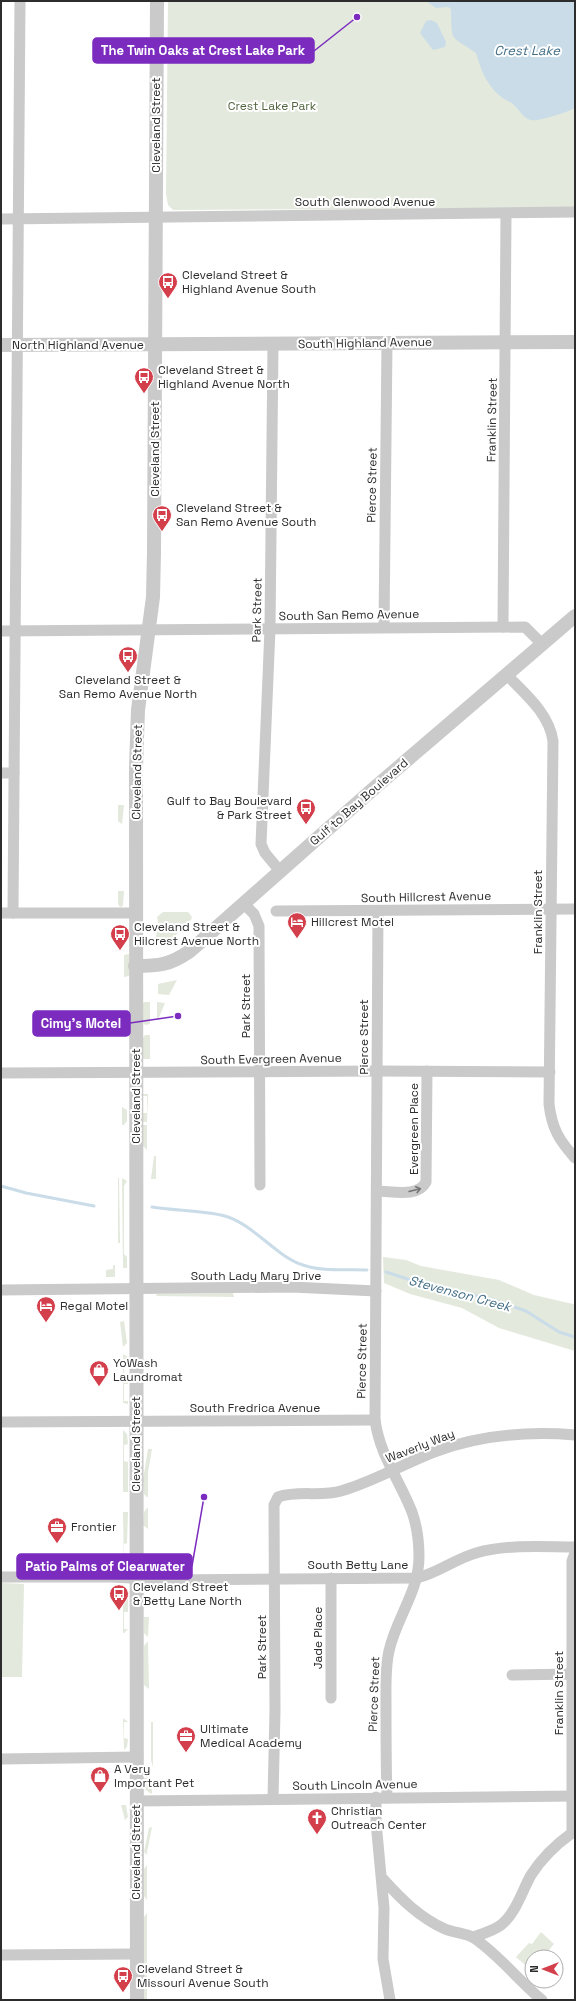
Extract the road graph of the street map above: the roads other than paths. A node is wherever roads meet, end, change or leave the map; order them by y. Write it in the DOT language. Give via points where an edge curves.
graph roads {
  1 [pos="20,1"];
  2 [pos="157,1"];
  3 [pos="575,212"];
  4 [pos="506,214"];
  5 [pos="156,217"];
  6 [pos="1,219"];
  7 [pos="19,219"];
  8 [pos="506,342"];
  9 [pos="575,342"];
  10 [pos="387,343"];
  11 [pos="155,344"];
  12 [pos="273,344"];
  13 [pos="1,345"];
  14 [pos="18,345"];
  15 [pos="575,616"];
  16 [pos="384,627"];
  17 [pos="503,627"];
  18 [pos="270,629"];
  19 [pos="16,630"];
  20 [pos="148,630"];
  21 [pos="1,631"];
  22 [pos="542,644"];
  23 [pos="506,674"];
  24 [pos="1,773"];
  25 [pos="14,773"];
  26 [pos="280,871"];
  27 [pos="244,904"];
  28 [pos="551,909"];
  29 [pos="575,909"];
  30 [pos="276,911"];
  31 [pos="378,911"];
  32 [pos="1,913"];
  33 [pos="13,913"];
  34 [pos="136,913"];
  35 [pos="135,966"];
  36 [pos="377,1071"];
  37 [pos="427,1071"];
  38 [pos="136,1072"];
  39 [pos="260,1072"];
  40 [pos="550,1072"];
  41 [pos="1,1073"];
  42 [pos="575,1158"];
  43 [pos="260,1185"];
  44 [pos="376,1192"];
  45 [pos="375,1285"];
  46 [pos="136,1289"];
  47 [pos="1,1290"];
  48 [pos="375,1420"];
  49 [pos="1,1422"];
  50 [pos="136,1422"];
  51 [pos="575,1435"];
  52 [pos="391,1470"];
  53 [pos="278,1497"];
  54 [pos="575,1547"];
  55 [pos="575,1553"];
  56 [pos="1,1577"];
  57 [pos="136,1578"];
  58 [pos="275,1578"];
  59 [pos="331,1578"];
  60 [pos="417,1578"];
  61 [pos="574,1674"];
  62 [pos="512,1675"];
  63 [pos="330,1698"];
  64 [pos="136,1757"];
  65 [pos="1,1759"];
  66 [pos="573,1796"];
  67 [pos="382,1797"];
  68 [pos="273,1799"];
  69 [pos="136,1801"];
  70 [pos="573,1834"];
  71 [pos="383,1879"];
  72 [pos="473,1937"];
  73 [pos="137,1954"];
  74 [pos="1,1955"];
  75 [pos="137,2000"];
  76 [pos="390,2000"];
  77 [pos="542,2000"];
  1 -- 7 [label="street"];
  2 -- 5 [label="street, Cleveland Street"];
  3 -- 4 [label="street, South Glenwood Avenue"];
  4 -- 5 [label="street, South Glenwood Avenue"];
  4 -- 8 [label="street, Franklin Street"];
  5 -- 7 [label="street, South Glenwood Avenue"];
  5 -- 11 [label="street, Cleveland Street"];
  6 -- 7 [label="street, South Glenwood Avenue"];
  7 -- 14 [label="street"];
  8 -- 9 [label="street, South Highland Avenue"];
  8 -- 10 [label="street, South Highland Avenue"];
  8 -- 17 [label="street, Franklin Street"];
  10 -- 12 [label="street, South Highland Avenue"];
  10 -- 16 [label="street, Pierce Street"];
  11 -- 12 [label="street, South Highland Avenue"];
  11 -- 14 [label="street, North Highland Avenue"];
  11 -- 20 [label="street, Cleveland Street" via="153,597"];
  12 -- 18 [label="street, Park Street"];
  13 -- 14 [label="street, North Highland Avenue"];
  14 -- 19 [label="street"];
  15 -- 22 [label="street, Gulf to Bay Boulevard"];
  16 -- 17 [label="street, South San Remo Avenue"];
  16 -- 18 [label="street, South San Remo Avenue"];
  17 -- 22 [label="street, South San Remo Avenue" via="525,627"];
  18 -- 20 [label="street, South San Remo Avenue"];
  18 -- 26 [label="street, Park Street" via="261,844"];
  19 -- 20 [label="street, South San Remo Avenue"];
  19 -- 21 [label="street, South San Remo Avenue"];
  19 -- 25 [label="street"];
  20 -- 34 [label="street, Cleveland Street" via="138,710"];
  22 -- 23 [label="street, Gulf to Bay Boulevard"];
  23 -- 26 [label="street, Gulf to Bay Boulevard"];
  23 -- 28 [label="street, Franklin Street" via="541,712 551,728"];
  24 -- 25 [label="street"];
  25 -- 33 [label="street"];
  26 -- 27 [label="street, Gulf to Bay Boulevard"];
  27 -- 35 [label="street, Gulf to Bay Boulevard" via="176,962 160,966"];
  27 -- 39 [label="street, Park Street" via="254,914 259,926"];
  28 -- 29 [label="street, South Hillcrest Avenue"];
  28 -- 31 [label="street, South Hillcrest Avenue"];
  28 -- 40 [label="street, Franklin Street"];
  30 -- 31 [label="street, South Hillcrest Avenue"];
  31 -- 36 [label="street, Pierce Street"];
  32 -- 33 [label="street"];
  33 -- 34 [label="street"];
  34 -- 35 [label="street, Cleveland Street"];
  35 -- 38 [label="street, Cleveland Street"];
  36 -- 37 [label="street, South Evergreen Avenue"];
  36 -- 39 [label="street, South Evergreen Avenue"];
  36 -- 44 [label="street, Pierce Street"];
  37 -- 40 [label="street, South Evergreen Avenue"];
  44 -- 37 [label="street, Evergreen Place, one-way" via="416,1192 423,1188 426,1182"];
  38 -- 39 [label="street, South Evergreen Avenue"];
  38 -- 41 [label="street, South Evergreen Avenue"];
  38 -- 46 [label="street, Cleveland Street"];
  39 -- 43 [label="street, Park Street"];
  40 -- 42 [label="street, Franklin Street" via="551,1121 556,1135"];
  44 -- 45 [label="street, Pierce Street"];
  45 -- 46 [label="street, South Lady Mary Drive"];
  45 -- 48 [label="street, Pierce Street"];
  46 -- 47 [label="street, South Lady Mary Drive"];
  46 -- 50 [label="street, Cleveland Street"];
  48 -- 50 [label="street, South Fredrica Avenue"];
  48 -- 52 [label="street, Pierce Street" via="377,1438"];
  49 -- 50 [label="street, South Fredrica Avenue"];
  50 -- 57 [label="street, Cleveland Street"];
  51 -- 52 [label="street, Waverly Way" via="517,1434 472,1441 435,1452"];
  52 -- 53 [label="street, Waverly Way" via="340,1492 287,1494"];
  52 -- 60 [label="street, Pierce Street" via="412,1513 418,1535"];
  53 -- 58 [label="street, Park Street" via="274,1505"];
  54 -- 60 [label="street, South Betty Lane" via="492,1549 459,1559 432,1574"];
  55 -- 61 [label="street, Franklin Street" via="572,1561"];
  56 -- 57 [label="street, South Betty Lane"];
  57 -- 58 [label="street, South Betty Lane"];
  57 -- 64 [label="street, Cleveland Street"];
  58 -- 59 [label="street, South Betty Lane"];
  58 -- 68 [label="street, Park Street"];
  59 -- 60 [label="street, South Betty Lane"];
  59 -- 63 [label="street, Jade Place"];
  60 -- 67 [label="street, Pierce Street" via="388,1652"];
  61 -- 62 [label="street"];
  61 -- 66 [label="street, Franklin Street"];
  64 -- 65 [label="street"];
  64 -- 69 [label="street, Cleveland Street"];
  66 -- 67 [label="street, South Lincoln Avenue"];
  66 -- 70 [label="street, Franklin Street"];
  67 -- 68 [label="street, South Lincoln Avenue"];
  67 -- 71 [label="street, Pierce Street" via="376,1822"];
  68 -- 69 [label="street, South Lincoln Avenue"];
  69 -- 73 [label="street, Cleveland Street"];
  70 -- 72 [label="street" via="556,1844 543,1858 501,1925"];
  71 -- 72 [label="street" via="421,1916 445,1929"];
  71 -- 76 [label="street, Pierce Street" via="383,1959"];
  72 -- 77 [label="street"];
  73 -- 74 [label="street"];
  73 -- 75 [label="street, Cleveland Street"];
}
